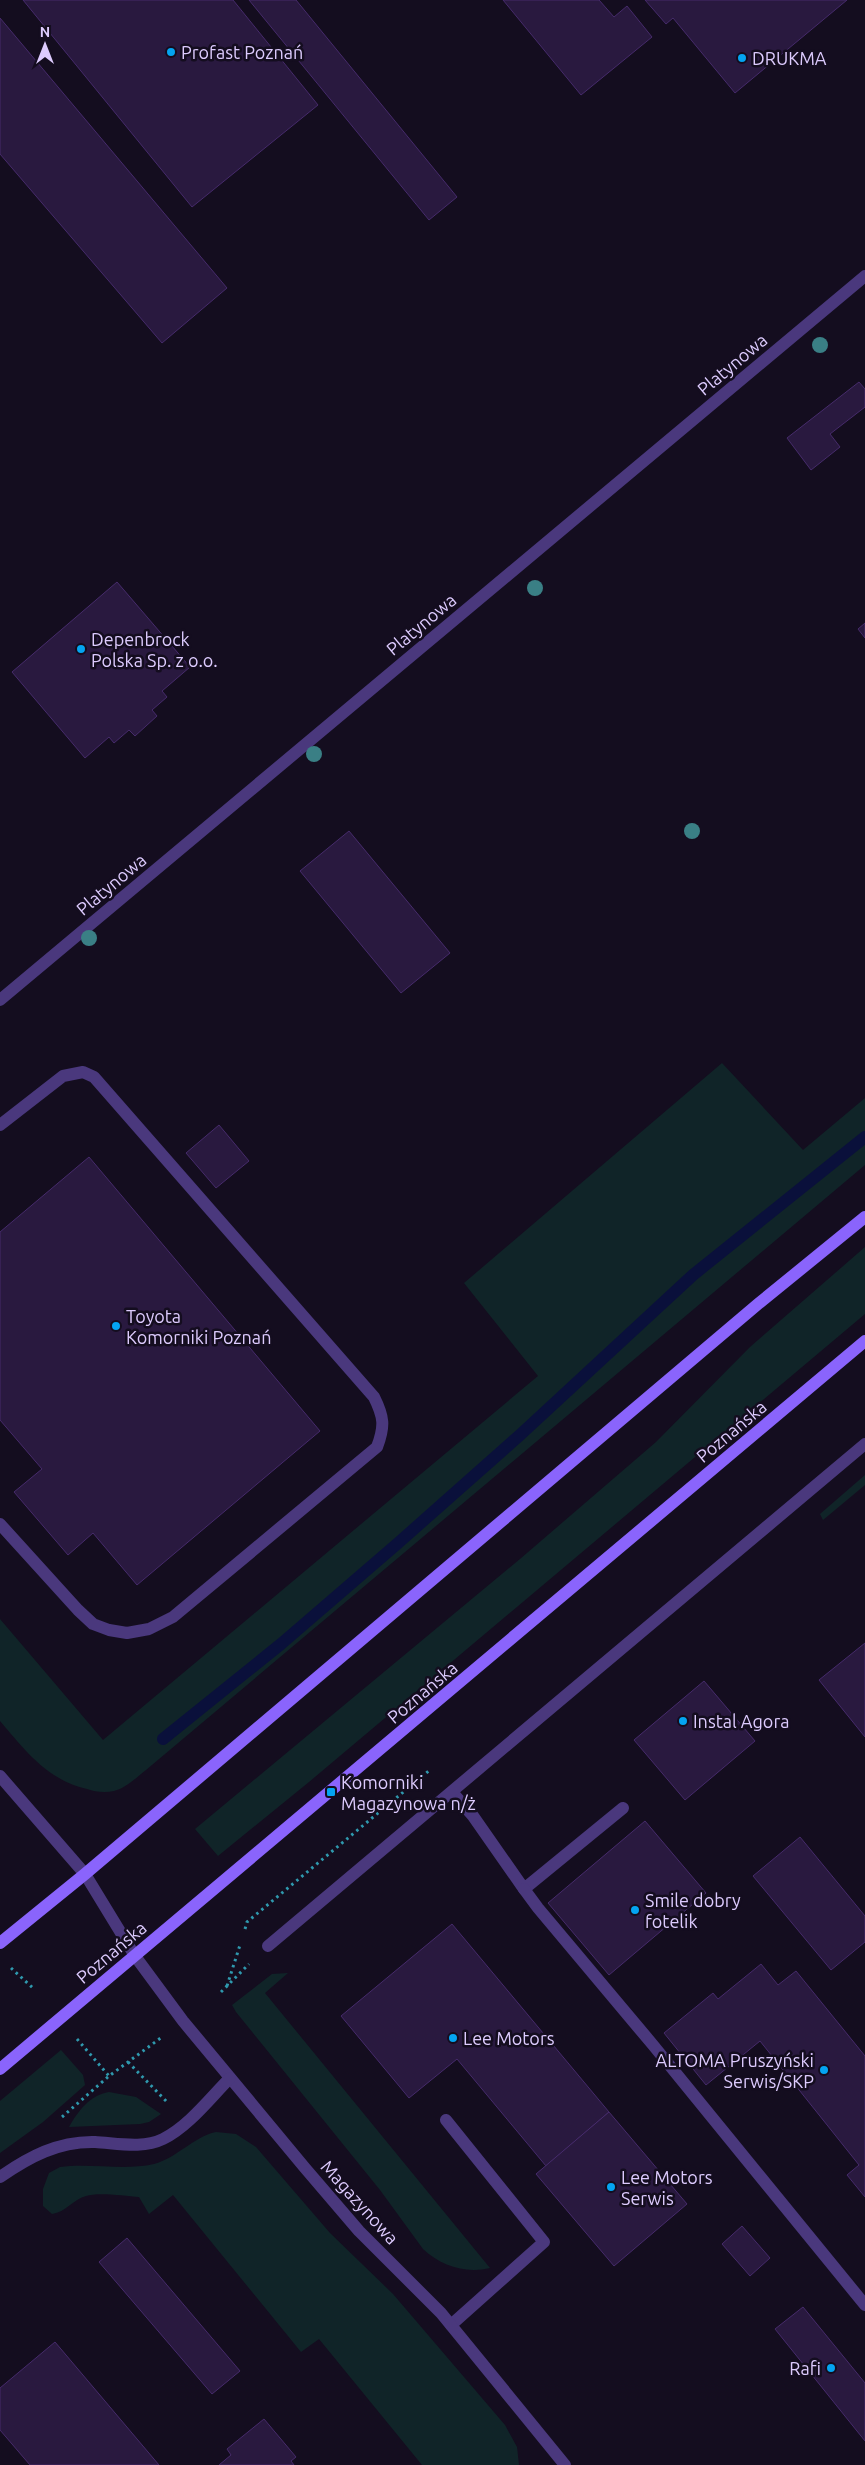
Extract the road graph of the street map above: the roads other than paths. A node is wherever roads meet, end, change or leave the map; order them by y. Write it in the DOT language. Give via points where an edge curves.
graph roads {
  1 [pos="865,276"];
  2 [pos="0,1000"];
  3 [pos="0,1125"];
  4 [pos="865,1217"];
  5 [pos="865,1341"];
  6 [pos="865,1444"];
  7 [pos="0,1524"];
  8 [pos="0,1776"];
  9 [pos="452,1792"];
  10 [pos="623,1808"];
  11 [pos="85,1874"];
  12 [pos="524,1888"];
  13 [pos="0,1944"];
  14 [pos="268,1946"];
  15 [pos="135,1956"];
  16 [pos="0,2069"];
  17 [pos="230,2078"];
  18 [pos="446,2120"];
  19 [pos="0,2177"];
  20 [pos="865,2305"];
  21 [pos="451,2325"];
  22 [pos="565,2465"];
  1 -- 2 [label="street, Platynowa"];
  3 -- 7 [label="street" via="63,1076 83,1072 94,1077 374,1397 382,1413 383,1431 377,1446 173,1617 149,1629 127,1633 93,1624"];
  4 -- 11 [label="main road"];
  5 -- 15 [label="main road, Poznańska"];
  6 -- 9 [label="street"];
  8 -- 11 [label="street, Magazynowa"];
  9 -- 12 [label="street"];
  9 -- 14 [label="street"];
  10 -- 12 [label="street"];
  11 -- 13 [label="main road"];
  11 -- 15 [label="street, Magazynowa"];
  12 -- 20 [label="street"];
  15 -- 16 [label="main road, Poznańska"];
  15 -- 17 [label="street, Magazynowa"];
  17 -- 19 [label="street" via="186,2122 162,2139 147,2143 76,2143 44,2151"];
  17 -- 21 [label="street, Magazynowa" via="354,2225"];
  18 -- 21 [label="street" via="544,2242"];
  21 -- 22 [label="street, Magazynowa"];
}
